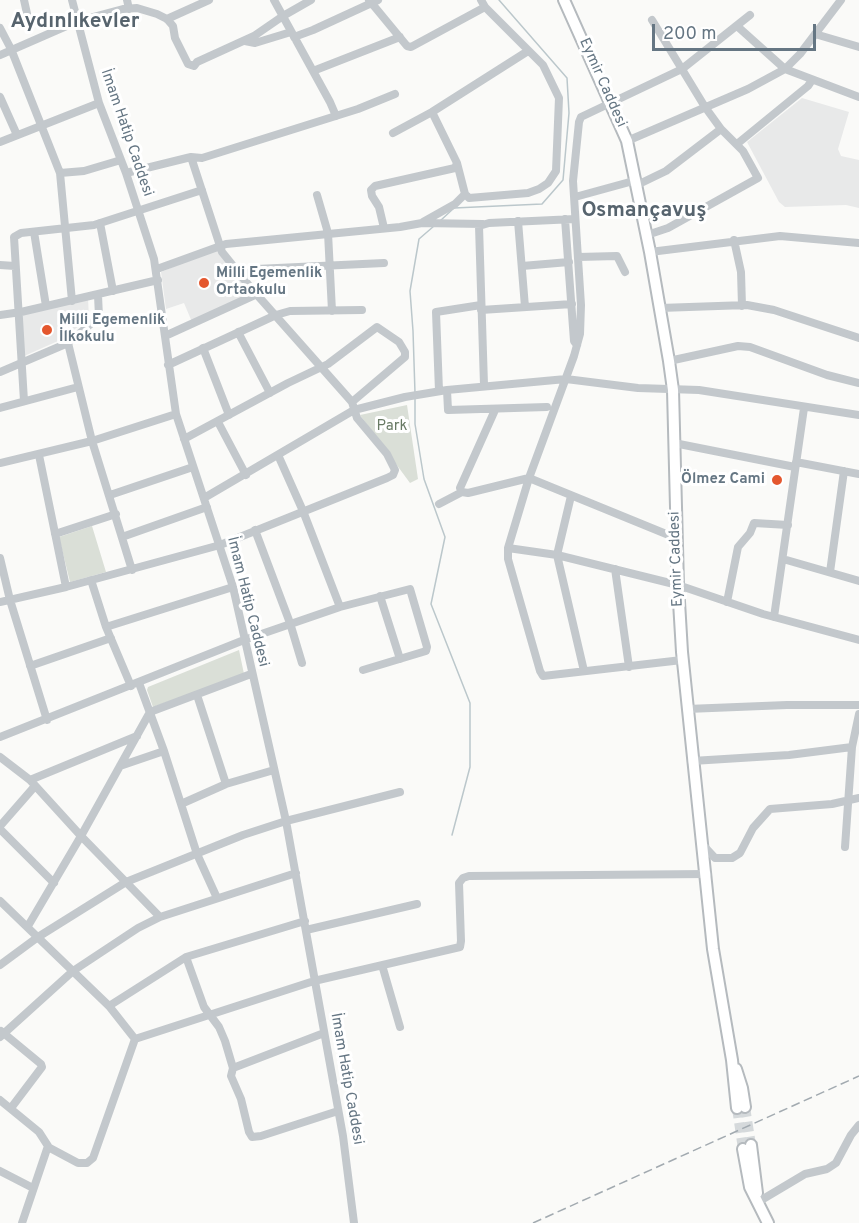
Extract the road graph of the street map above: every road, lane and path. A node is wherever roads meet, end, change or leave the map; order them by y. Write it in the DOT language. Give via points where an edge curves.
graph roads {
  1 [pos="24,0"];
  2 [pos="72,0"];
  3 [pos="127,0"];
  4 [pos="209,0"];
  5 [pos="274,0"];
  6 [pos="311,0"];
  7 [pos="564,0"];
  8 [pos="841,0"];
  9 [pos="372,1"];
  10 [pos="483,4"];
  11 [pos="129,9"];
  12 [pos="750,15"];
  13 [pos="283,16"];
  14 [pos="28,18"];
  15 [pos="167,19"];
  16 [pos="652,20"];
  17 [pos="78,21"];
  18 [pos="737,26"];
  19 [pos="0,28"];
  20 [pos="293,34"];
  21 [pos="815,34"];
  22 [pos="400,37"];
  23 [pos="245,41"];
  24 [pos="859,47"];
  25 [pos="11,49"];
  26 [pos="528,51"];
  27 [pos="0,55"];
  28 [pos="682,69"];
  29 [pos="785,69"];
  30 [pos="313,71"];
  31 [pos="812,80"];
  32 [pos="395,94"];
  33 [pos="0,97"];
  34 [pos="859,97"];
  35 [pos="611,102"];
  36 [pos="99,103"];
  37 [pos="705,107"];
  38 [pos="432,112"];
  39 [pos="336,116"];
  40 [pos="43,125"];
  41 [pos="721,129"];
  42 [pos="393,133"];
  43 [pos="17,135"];
  44 [pos="627,141"];
  45 [pos="0,142"];
  46 [pos="736,144"];
  47 [pos="191,157"];
  48 [pos="121,160"];
  49 [pos="457,163"];
  50 [pos="60,173"];
  51 [pos="126,173"];
  52 [pos="637,182"];
  53 [pos="202,190"];
  54 [pos="465,194"];
  55 [pos="317,195"];
  56 [pos="575,197"];
  57 [pos="139,212"];
  58 [pos="565,219"];
  59 [pos="575,219"];
  60 [pos="518,222"];
  61 [pos="99,223"];
  62 [pos="422,223"];
  63 [pos="483,224"];
  64 [pos="384,228"];
  65 [pos="65,229"];
  66 [pos="34,232"];
  67 [pos="328,233"];
  68 [pos="647,236"];
  69 [pos="734,240"];
  70 [pos="859,243"];
  71 [pos="219,246"];
  72 [pos="650,252"];
  73 [pos="578,257"];
  74 [pos="569,262"];
  75 [pos="384,263"];
  76 [pos="0,265"];
  77 [pos="15,266"];
  78 [pos="330,266"];
  79 [pos="522,266"];
  80 [pos="157,269"];
  81 [pos="625,272"];
  82 [pos="242,276"];
  83 [pos="158,280"];
  84 [pos="113,291"];
  85 [pos="257,294"];
  86 [pos="98,295"];
  87 [pos="72,301"];
  88 [pos="572,304"];
  89 [pos="46,306"];
  90 [pos="742,306"];
  91 [pos="525,307"];
  92 [pos="481,308"];
  93 [pos="660,308"];
  94 [pos="362,310"];
  95 [pos="332,311"];
  96 [pos="17,313"];
  97 [pos="0,315"];
  98 [pos="276,315"];
  99 [pos="238,332"];
  100 [pos="165,336"];
  101 [pos="859,338"];
  102 [pos="68,344"];
  103 [pos="578,345"];
  104 [pos="203,348"];
  105 [pos="669,361"];
  106 [pos="21,365"];
  107 [pos="168,365"];
  108 [pos="323,367"];
  109 [pos="0,372"];
  110 [pos="566,379"];
  111 [pos="859,383"];
  112 [pos="484,386"];
  113 [pos="78,387"];
  114 [pos="443,390"];
  115 [pos="673,390"];
  116 [pos="270,393"];
  117 [pos="24,401"];
  118 [pos="353,406"];
  119 [pos="547,407"];
  120 [pos="0,408"];
  121 [pos="804,408"];
  122 [pos="495,410"];
  123 [pos="176,414"];
  124 [pos="229,415"];
  125 [pos="859,415"];
  126 [pos="218,422"];
  127 [pos="184,439"];
  128 [pos="92,441"];
  129 [pos="674,443"];
  130 [pos="278,454"];
  131 [pos="39,455"];
  132 [pos="0,463"];
  133 [pos="796,465"];
  134 [pos="193,467"];
  135 [pos="844,471"];
  136 [pos="859,474"];
  137 [pos="246,475"];
  138 [pos="529,478"];
  139 [pos="462,492"];
  140 [pos="110,495"];
  141 [pos="571,496"];
  142 [pos="204,498"];
  143 [pos="439,504"];
  144 [pos="207,507"];
  145 [pos="303,511"];
  146 [pos="116,514"];
  147 [pos="788,525"];
  148 [pos="255,530"];
  149 [pos="55,534"];
  150 [pos="122,537"];
  151 [pos="676,538"];
  152 [pos="220,545"];
  153 [pos="508,548"];
  154 [pos="557,555"];
  155 [pos="783,559"];
  156 [pos="0,561"];
  157 [pos="615,569"];
  158 [pos="132,570"];
  159 [pos="830,573"];
  160 [pos="91,580"];
  161 [pos="859,581"];
  162 [pos="678,585"];
  163 [pos="66,587"];
  164 [pos="233,588"];
  165 [pos="380,596"];
  166 [pos="10,600"];
  167 [pos="0,602"];
  168 [pos="727,602"];
  169 [pos="340,607"];
  170 [pos="774,617"];
  171 [pos="290,623"];
  172 [pos="106,627"];
  173 [pos="111,638"];
  174 [pos="244,640"];
  175 [pos="859,640"];
  176 [pos="400,659"];
  177 [pos="682,660"];
  178 [pos="302,663"];
  179 [pos="30,666"];
  180 [pos="629,667"];
  181 [pos="363,670"];
  182 [pos="584,671"];
  183 [pos="251,674"];
  184 [pos="135,685"];
  185 [pos="197,695"];
  186 [pos="859,705"];
  187 [pos="687,709"];
  188 [pos="150,712"];
  189 [pos="859,714"];
  190 [pos="46,720"];
  191 [pos="137,736"];
  192 [pos="0,737"];
  193 [pos="852,747"];
  194 [pos="164,751"];
  195 [pos="0,756"];
  196 [pos="692,761"];
  197 [pos="120,766"];
  198 [pos="274,770"];
  199 [pos="33,783"];
  200 [pos="226,784"];
  201 [pos="400,792"];
  202 [pos="859,798"];
  203 [pos="848,800"];
  204 [pos="181,804"];
  205 [pos="286,821"];
  206 [pos="1,831"];
  207 [pos="81,837"];
  208 [pos="702,844"];
  209 [pos="845,847"];
  210 [pos="197,854"];
  211 [pos="296,873"];
  212 [pos="706,874"];
  213 [pos="126,882"];
  214 [pos="54,883"];
  215 [pos="217,898"];
  216 [pos="0,902"];
  217 [pos="417,904"];
  218 [pos="160,917"];
  219 [pos="305,921"];
  220 [pos="28,926"];
  221 [pos="306,930"];
  222 [pos="38,937"];
  223 [pos="186,957"];
  224 [pos="0,965"];
  225 [pos="382,965"];
  226 [pos="73,971"];
  227 [pos="314,981"];
  228 [pos="109,1006"];
  229 [pos="209,1016"];
  230 [pos="400,1027"];
  231 [pos="1,1033"];
  232 [pos="324,1033"];
  233 [pos="135,1039"];
  234 [pos="233,1068"];
  235 [pos="0,1100"];
  236 [pos="11,1107"];
  237 [pos="741,1107"];
  238 [pos="338,1111"];
  239 [pos="859,1125"];
  240 [pos="48,1147"];
  241 [pos="747,1147"];
  242 [pos="0,1171"];
  243 [pos="33,1188"];
  244 [pos="758,1202"];
  245 [pos="22,1223"];
  246 [pos="354,1223"];
  247 [pos="768,1223"];
  1 -- 14 [label="street"];
  2 -- 17 [label="street, İmam Hatip Caddesi"];
  3 -- 11 [label="street"];
  4 -- 15 [label="street"];
  5 -- 13 [label="street"];
  6 -- 13 [label="street"];
  7 -- 35 [label="main road, Eymir Caddesi"];
  8 -- 21 [label="street"];
  9 -- 20 [label="street"];
  9 -- 22 [label="street"];
  10 -- 22 [label="street" via="411,48"];
  10 -- 26 [label="street"];
  11 -- 15 [label="street" via="137,8"];
  11 -- 17 [label="street"];
  12 -- 18 [label="street"];
  13 -- 20 [label="street"];
  13 -- 23 [label="street"];
  15 -- 23 [label="street" via="188,64 194,66"];
  16 -- 28 [label="street"];
  17 -- 25 [label="street"];
  17 -- 36 [label="street, İmam Hatip Caddesi"];
  18 -- 28 [label="street"];
  18 -- 29 [label="street"];
  19 -- 25 [label="street"];
  20 -- 23 [label="street" via="255,43"];
  20 -- 30 [label="street"];
  21 -- 24 [label="street"];
  21 -- 29 [label="street"];
  22 -- 30 [label="street"];
  25 -- 27 [label="street"];
  25 -- 40 [label="street"];
  26 -- 38 [label="street"];
  26 -- 54 [label="street" via="543,65 559,98 556,171 548,183 528,193 469,198"];
  28 -- 35 [label="street"];
  28 -- 37 [label="street"];
  29 -- 31 [label="street"];
  29 -- 37 [label="street"];
  30 -- 39 [label="street"];
  31 -- 34 [label="street"];
  31 -- 46 [label="street"];
  32 -- 39 [label="street"];
  33 -- 43 [label="street"];
  35 -- 44 [label="main road, Eymir Caddesi"];
  35 -- 56 [label="street" via="579,122"];
  36 -- 40 [label="street"];
  36 -- 48 [label="street, İmam Hatip Caddesi"];
  37 -- 41 [label="street"];
  37 -- 44 [label="street"];
  38 -- 42 [label="street"];
  38 -- 49 [label="street"];
  39 -- 47 [label="street" via="202,158"];
  40 -- 43 [label="street"];
  40 -- 50 [label="street"];
  41 -- 46 [label="street"];
  41 -- 52 [label="street" via="666,171"];
  43 -- 45 [label="street"];
  44 -- 52 [label="main road, Eymir Caddesi"];
  46 -- 68 [label="street" via="758,178"];
  47 -- 51 [label="street"];
  47 -- 53 [label="street"];
  48 -- 50 [label="street" via="84,171"];
  48 -- 51 [label="street, İmam Hatip Caddesi"];
  49 -- 54 [label="street"];
  49 -- 64 [label="street" via="448,171 375,186 372,196"];
  50 -- 65 [label="street"];
  51 -- 57 [label="street, İmam Hatip Caddesi"];
  52 -- 56 [label="street"];
  52 -- 68 [label="main road, Eymir Caddesi"];
  53 -- 57 [label="street"];
  53 -- 71 [label="street"];
  54 -- 62 [label="street"];
  55 -- 67 [label="street"];
  56 -- 59 [label="street"];
  57 -- 61 [label="street"];
  57 -- 80 [label="street, İmam Hatip Caddesi"];
  58 -- 59 [label="street"];
  58 -- 60 [label="street"];
  58 -- 74 [label="street"];
  59 -- 73 [label="street"];
  60 -- 63 [label="street"];
  60 -- 79 [label="street"];
  61 -- 65 [label="street"];
  61 -- 84 [label="street"];
  62 -- 63 [label="street"];
  62 -- 64 [label="street"];
  63 -- 92 [label="street" via="478,230"];
  64 -- 67 [label="street"];
  65 -- 66 [label="street"];
  65 -- 87 [label="street"];
  66 -- 77 [label="street" via="14,237"];
  66 -- 89 [label="street"];
  67 -- 71 [label="street"];
  67 -- 78 [label="street"];
  68 -- 72 [label="main road, Eymir Caddesi"];
  69 -- 70 [label="street" via="780,236"];
  69 -- 72 [label="street"];
  69 -- 90 [label="street" via="741,272"];
  71 -- 80 [label="street"];
  71 -- 82 [label="street"];
  72 -- 93 [label="main road, Eymir Caddesi"];
  73 -- 81 [label="street" via="616,256"];
  73 -- 103 [label="street"];
  74 -- 79 [label="street"];
  74 -- 88 [label="street"];
  75 -- 78 [label="street"];
  76 -- 77 [label="street"];
  77 -- 96 [label="street"];
  78 -- 82 [label="street" via="256,270"];
  78 -- 95 [label="street"];
  79 -- 91 [label="street"];
  80 -- 83 [label="street, İmam Hatip Caddesi"];
  82 -- 85 [label="street"];
  83 -- 84 [label="street"];
  83 -- 100 [label="street, İmam Hatip Caddesi"];
  84 -- 86 [label="street"];
  85 -- 98 [label="street"];
  85 -- 100 [label="street"];
  86 -- 87 [label="street"];
  86 -- 102 [label="street" via="99,317"];
  87 -- 89 [label="street"];
  88 -- 91 [label="street"];
  88 -- 103 [label="street" via="574,341"];
  89 -- 96 [label="street"];
  90 -- 93 [label="street"];
  90 -- 101 [label="street" via="774,309"];
  91 -- 92 [label="street"];
  92 -- 112 [label="street"];
  92 -- 114 [label="street" via="436,312"];
  93 -- 105 [label="main road, Eymir Caddesi"];
  94 -- 95 [label="street"];
  95 -- 98 [label="street"];
  96 -- 97 [label="street"];
  96 -- 106 [label="street"];
  98 -- 99 [label="street"];
  98 -- 108 [label="street"];
  99 -- 104 [label="street"];
  99 -- 116 [label="street"];
  100 -- 107 [label="street, İmam Hatip Caddesi"];
  102 -- 106 [label="street"];
  102 -- 113 [label="street"];
  103 -- 110 [label="street"];
  104 -- 107 [label="street"];
  104 -- 124 [label="street"];
  105 -- 111 [label="street" via="738,346 750,347"];
  105 -- 115 [label="main road, Eymir Caddesi"];
  106 -- 109 [label="street"];
  106 -- 117 [label="street"];
  107 -- 123 [label="street, İmam Hatip Caddesi"];
  108 -- 116 [label="street"];
  108 -- 118 [label="street"];
  108 -- 118 [label="street" via="377,327 399,342 405,352 402,361"];
  110 -- 112 [label="street"];
  110 -- 115 [label="street"];
  110 -- 138 [label="street"];
  112 -- 114 [label="street"];
  113 -- 117 [label="street"];
  113 -- 128 [label="street"];
  114 -- 118 [label="street"];
  114 -- 122 [label="street" via="448,410"];
  115 -- 121 [label="street" via="699,390"];
  115 -- 129 [label="main road, Eymir Caddesi"];
  116 -- 124 [label="street"];
  117 -- 120 [label="street"];
  118 -- 130 [label="street"];
  118 -- 145 [label="street" via="357,418 387,454 395,470 393,475"];
  119 -- 122 [label="street"];
  121 -- 125 [label="street"];
  121 -- 133 [label="street"];
  122 -- 139 [label="street" via="460,488"];
  123 -- 127 [label="street, İmam Hatip Caddesi"];
  123 -- 128 [label="street"];
  124 -- 126 [label="street"];
  126 -- 127 [label="street"];
  126 -- 137 [label="street"];
  127 -- 134 [label="street, İmam Hatip Caddesi"];
  128 -- 131 [label="street"];
  128 -- 140 [label="street"];
  129 -- 133 [label="street"];
  129 -- 151 [label="main road, Eymir Caddesi"];
  130 -- 137 [label="street"];
  130 -- 145 [label="street"];
  131 -- 132 [label="street"];
  131 -- 149 [label="street"];
  133 -- 135 [label="street"];
  133 -- 147 [label="street"];
  134 -- 140 [label="street"];
  134 -- 142 [label="street, İmam Hatip Caddesi"];
  135 -- 136 [label="street"];
  135 -- 159 [label="street"];
  137 -- 142 [label="street"];
  138 -- 139 [label="street"];
  138 -- 141 [label="street"];
  138 -- 153 [label="street"];
  139 -- 143 [label="street"];
  140 -- 146 [label="street"];
  141 -- 151 [label="street"];
  141 -- 154 [label="street"];
  142 -- 144 [label="street, İmam Hatip Caddesi"];
  144 -- 150 [label="street"];
  144 -- 152 [label="street, İmam Hatip Caddesi"];
  145 -- 148 [label="street"];
  145 -- 169 [label="street"];
  146 -- 149 [label="street"];
  146 -- 150 [label="street"];
  147 -- 155 [label="street"];
  147 -- 168 [label="street" via="754,523 738,547"];
  148 -- 152 [label="street"];
  148 -- 171 [label="street"];
  149 -- 163 [label="street"];
  150 -- 158 [label="street"];
  151 -- 162 [label="main road, Eymir Caddesi"];
  152 -- 158 [label="street"];
  152 -- 164 [label="street, İmam Hatip Caddesi"];
  153 -- 154 [label="street"];
  153 -- 182 [label="street" via="542,675"];
  154 -- 157 [label="street"];
  154 -- 182 [label="street"];
  155 -- 159 [label="street"];
  155 -- 170 [label="street"];
  156 -- 166 [label="street"];
  157 -- 162 [label="street"];
  157 -- 180 [label="street"];
  158 -- 160 [label="street"];
  159 -- 161 [label="street"];
  160 -- 163 [label="street"];
  160 -- 172 [label="street"];
  162 -- 168 [label="street"];
  162 -- 177 [label="main road, Eymir Caddesi"];
  163 -- 166 [label="street"];
  164 -- 172 [label="street"];
  164 -- 174 [label="street, İmam Hatip Caddesi"];
  165 -- 169 [label="street"];
  165 -- 176 [label="street"];
  165 -- 176 [label="street" via="410,588 427,647 420,654"];
  166 -- 167 [label="street"];
  166 -- 179 [label="street"];
  168 -- 170 [label="street"];
  169 -- 171 [label="street"];
  170 -- 175 [label="street"];
  171 -- 174 [label="street"];
  171 -- 178 [label="street"];
  172 -- 173 [label="street"];
  173 -- 179 [label="street"];
  173 -- 184 [label="street"];
  174 -- 183 [label="street, İmam Hatip Caddesi"];
  174 -- 184 [label="street"];
  176 -- 181 [label="street"];
  177 -- 180 [label="street"];
  177 -- 187 [label="main road, Eymir Caddesi"];
  179 -- 190 [label="street"];
  180 -- 182 [label="street"];
  183 -- 185 [label="street"];
  183 -- 198 [label="street, İmam Hatip Caddesi"];
  184 -- 188 [label="street"];
  184 -- 190 [label="street"];
  185 -- 188 [label="street"];
  185 -- 200 [label="street"];
  186 -- 187 [label="street"];
  187 -- 196 [label="main road, Eymir Caddesi"];
  188 -- 191 [label="street"];
  188 -- 194 [label="street"];
  189 -- 193 [label="street"];
  190 -- 192 [label="street"];
  191 -- 197 [label="street"];
  191 -- 199 [label="street"];
  193 -- 196 [label="street"];
  193 -- 203 [label="street"];
  194 -- 197 [label="street"];
  194 -- 204 [label="street"];
  195 -- 199 [label="street"];
  196 -- 208 [label="main road, Eymir Caddesi"];
  197 -- 207 [label="street"];
  198 -- 200 [label="street"];
  198 -- 205 [label="street, İmam Hatip Caddesi"];
  199 -- 206 [label="street"];
  199 -- 207 [label="street"];
  200 -- 204 [label="street"];
  201 -- 205 [label="street"];
  202 -- 203 [label="street"];
  203 -- 208 [label="street" via="770,809 753,828 740,853 732,858 715,858"];
  203 -- 209 [label="street"];
  204 -- 210 [label="street"];
  205 -- 210 [label="street"];
  205 -- 211 [label="street, İmam Hatip Caddesi"];
  206 -- 214 [label="street"];
  207 -- 213 [label="street"];
  207 -- 214 [label="street"];
  208 -- 212 [label="main road, Eymir Caddesi"];
  210 -- 213 [label="street"];
  210 -- 215 [label="street"];
  211 -- 215 [label="street"];
  211 -- 219 [label="street, İmam Hatip Caddesi"];
  212 -- 225 [label="street" via="470,876 459,883 460,947"];
  212 -- 237 [label="main road, Eymir Caddesi" via="713,949"];
  213 -- 218 [label="street"];
  213 -- 222 [label="street"];
  214 -- 220 [label="street"];
  215 -- 218 [label="street"];
  216 -- 220 [label="street"];
  217 -- 221 [label="street"];
  218 -- 226 [label="street"];
  219 -- 221 [label="street, İmam Hatip Caddesi"];
  219 -- 223 [label="street"];
  220 -- 222 [label="street"];
  221 -- 227 [label="street, İmam Hatip Caddesi"];
  222 -- 224 [label="street"];
  222 -- 226 [label="street"];
  223 -- 228 [label="street"];
  223 -- 229 [label="street"];
  225 -- 227 [label="street"];
  225 -- 230 [label="street"];
  226 -- 228 [label="street"];
  226 -- 231 [label="street"];
  227 -- 229 [label="street"];
  227 -- 232 [label="street, İmam Hatip Caddesi"];
  228 -- 233 [label="street"];
  229 -- 233 [label="street"];
  229 -- 234 [label="street" via="222,1034"];
  231 -- 236 [label="street" via="42,1067"];
  232 -- 234 [label="street"];
  232 -- 238 [label="street, İmam Hatip Caddesi"];
  233 -- 240 [label="street" via="93,1158 78,1163"];
  234 -- 238 [label="street" via="231,1076 252,1137"];
  235 -- 236 [label="street"];
  236 -- 240 [label="street" via="39,1132"];
  238 -- 246 [label="street, İmam Hatip Caddesi"];
  239 -- 244 [label="street" via="836,1163 805,1174"];
  240 -- 243 [label="street"];
  241 -- 244 [label="main road" via="750,1187"];
  242 -- 243 [label="street"];
  243 -- 245 [label="street"];
  244 -- 247 [label="main road"];
}
